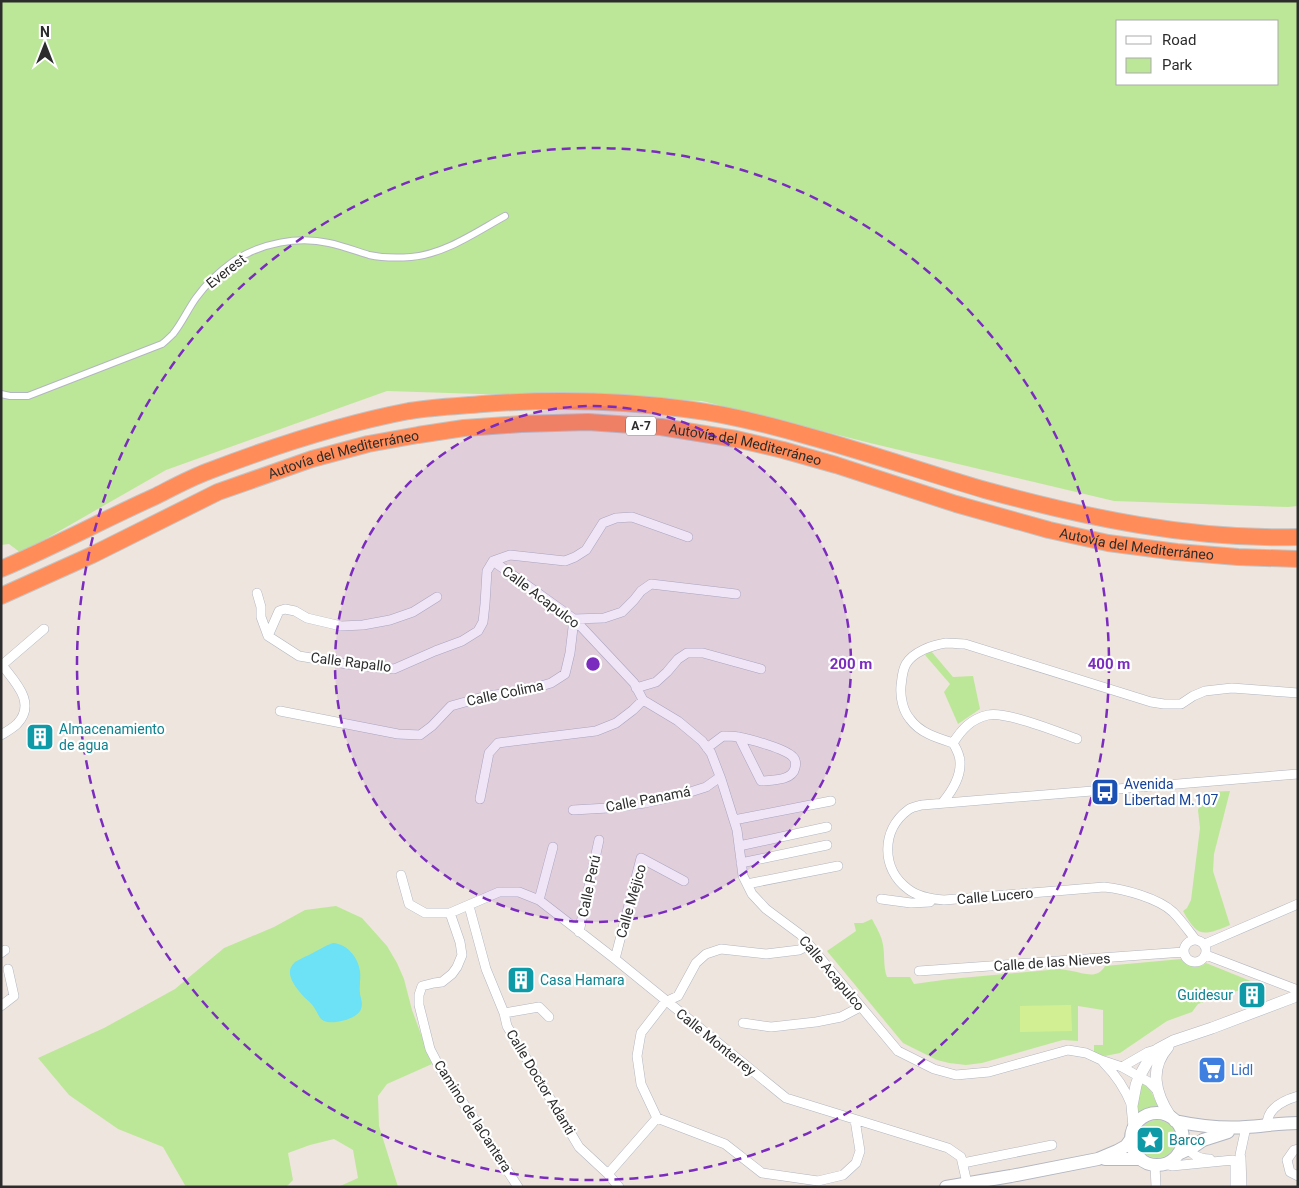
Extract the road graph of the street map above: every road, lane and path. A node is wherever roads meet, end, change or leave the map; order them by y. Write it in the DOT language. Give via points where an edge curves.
graph roads {
  1 [pos="505,216"];
  2 [pos="1,394"];
  3 [pos="688,537"];
  4 [pos="1298,537"];
  5 [pos="1238,557"];
  6 [pos="1298,559"];
  7 [pos="493,561"];
  8 [pos="1298,565"];
  9 [pos="1,569"];
  10 [pos="256,592"];
  11 [pos="736,594"];
  12 [pos="1,596"];
  13 [pos="437,596"];
  14 [pos="574,619"];
  15 [pos="44,629"];
  16 [pos="268,636"];
  17 [pos="761,670"];
  18 [pos="636,688"];
  19 [pos="1298,693"];
  20 [pos="643,700"];
  21 [pos="280,711"];
  22 [pos="1,736"];
  23 [pos="739,737"];
  24 [pos="1077,739"];
  25 [pos="953,742"];
  26 [pos="708,748"];
  27 [pos="1298,774"];
  28 [pos="720,777"];
  29 [pos="480,799"];
  30 [pos="831,801"];
  31 [pos="943,802"];
  32 [pos="573,810"];
  33 [pos="734,820"];
  34 [pos="827,827"];
  35 [pos="600,840"];
  36 [pos="827,845"];
  37 [pos="739,846"];
  38 [pos="553,847"];
  39 [pos="741,863"];
  40 [pos="838,866"];
  41 [pos="401,875"];
  42 [pos="684,881"];
  43 [pos="747,884"];
  44 [pos="881,899"];
  45 [pos="539,900"];
  46 [pos="944,900"];
  47 [pos="1298,904"];
  48 [pos="469,906"];
  49 [pos="450,913"];
  50 [pos="579,932"];
  51 [pos="1195,939"];
  52 [pos="1205,944"];
  53 [pos="809,945"];
  54 [pos="1184,952"];
  55 [pos="1206,954"];
  56 [pos="615,959"];
  57 [pos="8,969"];
  58 [pos="919,971"];
  59 [pos="1296,993"];
  60 [pos="665,1002"];
  61 [pos="1,1006"];
  62 [pos="860,1007"];
  63 [pos="504,1013"];
  64 [pos="549,1017"];
  65 [pos="744,1023"];
  66 [pos="1182,1038"];
  67 [pos="1158,1049"];
  68 [pos="1101,1060"];
  69 [pos="1122,1067"];
  70 [pos="1139,1077"];
  71 [pos="1158,1090"];
  72 [pos="1298,1096"];
  73 [pos="1132,1106"];
  74 [pos="656,1118"];
  75 [pos="1172,1118"];
  76 [pos="855,1120"];
  77 [pos="1298,1123"];
  78 [pos="1267,1125"];
  79 [pos="1246,1127"];
  80 [pos="1133,1133"];
  81 [pos="1052,1145"];
  82 [pos="1183,1148"];
  83 [pos="1298,1149"];
  84 [pos="1240,1155"];
  85 [pos="1098,1159"];
  86 [pos="1141,1159"];
  87 [pos="963,1163"];
  88 [pos="1159,1164"];
  89 [pos="608,1174"];
  90 [pos="1298,1176"];
  91 [pos="1012,1181"];
  92 [pos="967,1183"];
  93 [pos="518,1187"];
  94 [pos="619,1187"];
  95 [pos="946,1187"];
  96 [pos="1156,1187"];
  97 [pos="1235,1187"];
  98 [pos="1242,1187"];
  1 -- 2 [label="street, Everest" via="454,244 414,257 370,255 311,240 274,244 253,251 234,261 214,278 196,297 174,333 162,344 28,396"];
  3 -- 7 [label="street" via="632,517 616,518 603,523 586,550 565,561 510,555"];
  4 -- 9 [label="highway, Autovía del Mediterráneo / A-7" via="1220,535 1109,520 983,489 747,420 688,409 571,400 411,411 320,432 206,472"];
  5 -- 6 [label="highway, Autovía del Mediterráneo / A-7"];
  5 -- 8 [label="highway"];
  5 -- 12 [label="highway, Autovía del Mediterráneo / A-7" via="1108,543 1049,530 836,465 736,439 588,422 521,424 418,435 312,459 218,492"];
  7 -- 14 [label="street, Calle Acapulco"];
  7 -- 16 [label="street, Calle Rapallo" via="487,571 483,622 478,632 394,670 299,656"];
  10 -- 16 [label="street"];
  11 -- 14 [label="street" via="651,584 622,612 604,618"];
  13 -- 16 [label="street" via="413,612 363,625 341,626 285,609 279,611"];
  14 -- 18 [label="street, Calle Acapulco"];
  14 -- 21 [label="street, Calle Colima" via="565,674 551,683 530,689 483,696 451,706 420,736"];
  15 -- 22 [label="street" via="2,665 23,692 26,708 18,723"];
  17 -- 18 [label="street" via="703,653 687,653 656,682"];
  18 -- 20 [label="street, Calle Acapulco"];
  19 -- 25 [label="street" via="1232,688 1206,690 1181,704 1157,703 965,644 946,643 915,655 906,664 901,691 909,719 935,738"];
  20 -- 26 [label="street, Calle Acapulco" via="678,722"];
  20 -- 29 [label="street" via="616,723 596,732 498,742 489,753"];
  23 -- 23 [label="street" via="793,756 796,762 792,775 761,781"];
  23 -- 26 [label="street" via="723,736"];
  24 -- 25 [label="street" via="1012,717 990,714 964,728"];
  25 -- 31 [label="street" via="960,761 959,771 952,792"];
  26 -- 28 [label="street, Calle Acapulco"];
  27 -- 31 [label="street, Calle Lucero"];
  28 -- 32 [label="street, Calle Panamá" via="706,787 645,803"];
  28 -- 33 [label="street, Calle Acapulco"];
  30 -- 33 [label="street"];
  31 -- 46 [label="street, Calle Lucero" via="909,809 891,829 888,852 893,873 909,890 920,896"];
  33 -- 37 [label="street, Calle Acapulco"];
  34 -- 37 [label="street"];
  35 -- 50 [label="street, Calle Perú"];
  36 -- 39 [label="street"];
  37 -- 39 [label="street, Calle Acapulco"];
  38 -- 45 [label="street"];
  39 -- 43 [label="street, Calle Acapulco"];
  40 -- 43 [label="street"];
  41 -- 49 [label="street" via="409,904 425,913"];
  42 -- 56 [label="street, Calle Méjico" via="641,858"];
  43 -- 53 [label="street, Calle Acapulco" via="766,909 801,935"];
  44 -- 46 [label="street" via="911,903"];
  45 -- 48 [label="street, Calle Monterrey" via="519,892 500,892"];
  45 -- 50 [label="street, Calle Monterrey"];
  46 -- 51 [label="street, Calle Lucero" via="1104,887 1119,889 1172,911"];
  47 -- 52 [label="street"];
  48 -- 49 [label="street"];
  48 -- 63 [label="street, Calle Doctor Adanti" via="486,969"];
  49 -- 93 [label="street, Camino de laCantera" via="462,955 452,974 442,982 422,986 419,1005 430,1049 443,1074"];
  50 -- 56 [label="street, Calle Monterrey"];
  51 -- 52 [label="street"];
  51 -- 54 [label="street" via="1186,944"];
  52 -- 55 [label="street"];
  53 -- 60 [label="street" via="799,950 766,954 721,949 706,954 696,963 678,996"];
  53 -- 62 [label="street, Calle Acapulco"];
  54 -- 55 [label="street" via="1194,962 1202,960"];
  54 -- 58 [label="street, Calle de las Nieves"];
  55 -- 59 [label="street"];
  56 -- 60 [label="street, Calle Monterrey"];
  57 -- 61 [label="street" via="14,996"];
  59 -- 66 [label="street"];
  60 -- 74 [label="street" via="641,1033 637,1056 641,1084"];
  60 -- 76 [label="street, Calle Monterrey" via="786,1098"];
  62 -- 65 [label="street" via="841,1017 816,1022 771,1027"];
  62 -- 68 [label="street, Calle Acapulco" via="898,1051 934,1069 956,1075 989,1072 1068,1050"];
  63 -- 64 [label="street" via="539,1007"];
  63 -- 89 [label="street, Calle Doctor Adanti" via="507,1026 579,1147"];
  66 -- 67 [label="street"];
  66 -- 71 [label="street" via="1160,1057 1156,1070"];
  67 -- 69 [label="street"];
  67 -- 70 [label="street"];
  68 -- 69 [label="street, Calle Acapulco"];
  68 -- 73 [label="street" via="1123,1085"];
  69 -- 70 [label="street, Calle Acapulco"];
  70 -- 71 [label="street, Calle Acapulco"];
  70 -- 73 [label="street"];
  71 -- 75 [label="street"];
  72 -- 78 [label="street" via="1274,1108 1268,1116"];
  73 -- 80 [label="street"];
  74 -- 76 [label="street" via="725,1144 762,1173 818,1181 843,1175 856,1163 860,1151"];
  74 -- 89 [label="street"];
  75 -- 79 [label="main road" via="1220,1128"];
  75 -- 80 [label="main road" via="1150,1114"];
  75 -- 82 [label="main road" via="1180,1127"];
  76 -- 87 [label="street, Calle Monterrey" via="948,1148 961,1157"];
  77 -- 78 [label="main road"];
  78 -- 79 [label="main road"];
  79 -- 82 [label="main road"];
  79 -- 84 [label="street"];
  80 -- 85 [label="main road" via="1126,1146"];
  80 -- 86 [label="main road" via="1134,1150"];
  81 -- 87 [label="street"];
  82 -- 84 [label="street" via="1203,1159"];
  82 -- 88 [label="main road" via="1174,1158"];
  83 -- 90 [label="street" via="1287,1160 1290,1172"];
  84 -- 98 [label="street"];
  85 -- 86 [label="main road"];
  85 -- 91 [label="main road"];
  86 -- 88 [label="main road"];
  87 -- 92 [label="street"];
  88 -- 96 [label="street"];
  88 -- 97 [label="street" via="1172,1166 1233,1160"];
  89 -- 94 [label="street, Calle Doctor Adanti"];
  91 -- 92 [label="main road"];
  92 -- 95 [label="main road"];
}
